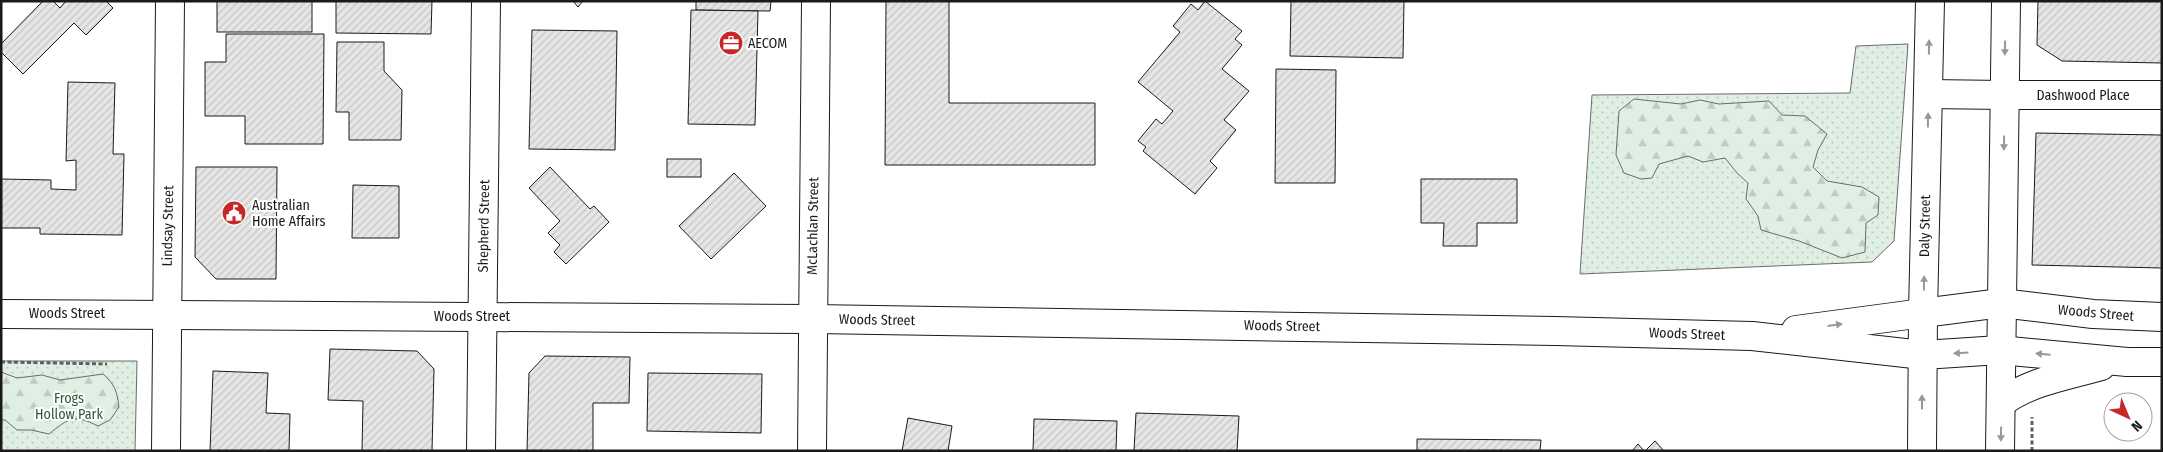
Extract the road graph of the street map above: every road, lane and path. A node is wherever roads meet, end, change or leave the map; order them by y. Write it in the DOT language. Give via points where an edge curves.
graph roads {
  1 [pos="170,1"];
  2 [pos="486,1"];
  3 [pos="816,1"];
  4 [pos="1930,1"];
  5 [pos="2006,1"];
  6 [pos="1928,94"];
  7 [pos="2005,95"];
  8 [pos="2162,95"];
  9 [pos="2001,303"];
  10 [pos="1923,313"];
  11 [pos="1,314"];
  12 [pos="167,314"];
  13 [pos="483,316"];
  14 [pos="2162,317"];
  15 [pos="812,319"];
  16 [pos="1752,336"];
  17 [pos="2000,350"];
  18 [pos="1923,355"];
  19 [pos="1,362"];
  20 [pos="2128,362"];
  21 [pos="2162,362"];
  22 [pos="107,364"];
  23 [pos="2001,403"];
  24 [pos="2032,414"];
  25 [pos="166,451"];
  26 [pos="481,451"];
  27 [pos="812,451"];
  28 [pos="1922,451"];
  29 [pos="2000,451"];
  30 [pos="2032,451"];
  1 -- 12 [label="street, Lindsay Street"];
  2 -- 13 [label="street, Shepherd Street"];
  3 -- 15 [label="street, McLachlan Street"];
  6 -- 4 [label="street, Daly Street, one-way"];
  5 -- 7 [label="street, one-way"];
  6 -- 7 [label="street, Dashwood Place"];
  10 -- 6 [label="street, Daly Street, one-way"];
  7 -- 8 [label="street, Dashwood Place"];
  7 -- 9 [label="street, one-way"];
  9 -- 10 [label="street, Woods Street"];
  9 -- 14 [label="street, Woods Street" via="2093,314"];
  9 -- 17 [label="street"];
  16 -- 10 [label="street, Woods Street, one-way"];
  10 -- 18 [label="street, Daly Street"];
  11 -- 12 [label="street, Woods Street"];
  12 -- 13 [label="street, Woods Street"];
  12 -- 25 [label="street, Lindsay Street"];
  13 -- 15 [label="street, Woods Street"];
  13 -- 26 [label="street, Shepherd Street"];
  15 -- 16 [label="street, Woods Street"];
  15 -- 27 [label="street, McLachlan Street"];
  16 -- 18 [label="street, Woods Street"];
  17 -- 18 [label="street, Woods Street, one-way"];
  20 -- 17 [label="street, one-way"];
  17 -- 23 [label="street"];
  28 -- 18 [label="street, Daly Street, one-way"];
  19 -- 22 [label="path"];
  20 -- 21 [label="street"];
  20 -- 23 [label="street" via="2048,380"];
  23 -- 29 [label="street, one-way"];
  24 -- 30 [label="path"];
}
